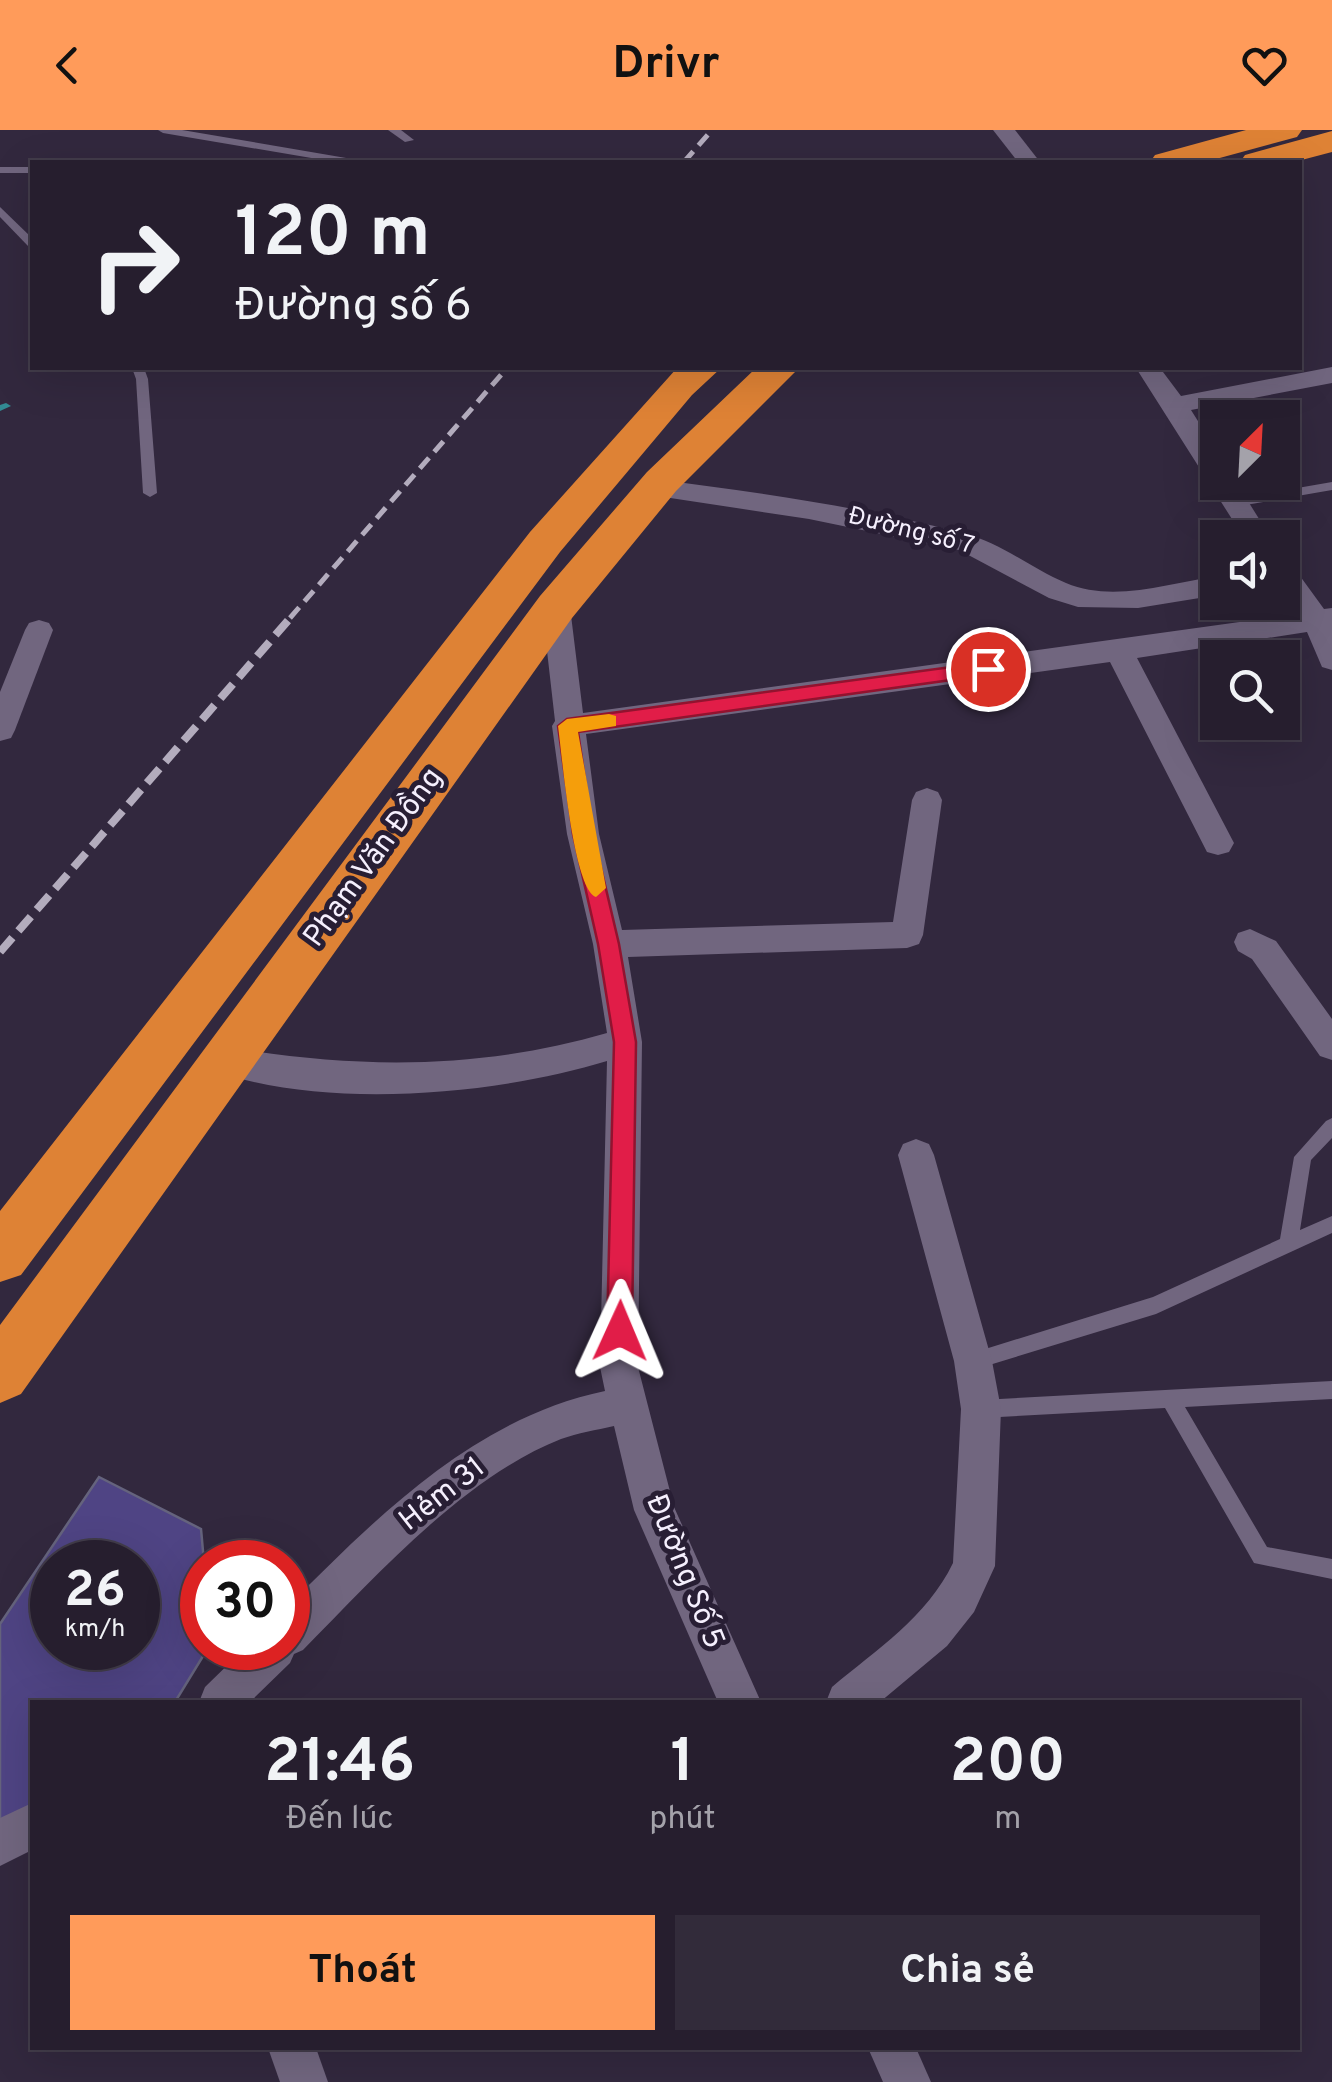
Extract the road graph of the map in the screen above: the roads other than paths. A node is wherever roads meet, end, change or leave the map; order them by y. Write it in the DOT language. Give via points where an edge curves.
graph roads {
  1 [pos="163,130"];
  2 [pos="392,130"];
  3 [pos="1004,130"];
  4 [pos="1285,130"];
  5 [pos="409,140"];
  6 [pos="1332,142"];
  7 [pos="340,160"];
  8 [pos="1028,160"];
  9 [pos="1174,160"];
  10 [pos="1264,160"];
  11 [pos="0,170"];
  12 [pos="30,170"];
  13 [pos="0,210"];
  14 [pos="30,242"];
  15 [pos="139,370"];
  16 [pos="699,370"];
  17 [pos="777,370"];
  18 [pos="1149,370"];
  19 [pos="1332,375"];
  20 [pos="1175,405"];
  21 [pos="1200,446"];
  22 [pos="1332,486"];
  23 [pos="653,488"];
  24 [pos="1300,488"];
  25 [pos="150,493"];
  26 [pos="1200,588"];
  27 [pos="1300,593"];
  28 [pos="556,608"];
  29 [pos="1324,618"];
  30 [pos="39,630"];
  31 [pos="1119,651"];
  32 [pos="1332,660"];
  33 [pos="567,726"];
  34 [pos="0,730"];
  35 [pos="926,800"];
  36 [pos="1218,843"];
  37 [pos="1250,942"];
  38 [pos="608,944"];
  39 [pos="625,1042"];
  40 [pos="1332,1046"];
  41 [pos="227,1061"];
  42 [pos="1332,1126"];
  43 [pos="916,1155"];
  44 [pos="1332,1224"];
  45 [pos="1288,1244"];
  46 [pos="0,1256"];
  47 [pos="973,1361"];
  48 [pos="0,1374"];
  49 [pos="1332,1390"];
  50 [pos="1171,1401"];
  51 [pos="628,1404"];
  52 [pos="981,1409"];
  53 [pos="1332,1569"];
  54 [pos="310,1613"];
  55 [pos="253,1670"];
  56 [pos="222,1700"];
  57 [pos="739,1700"];
  58 [pos="849,1700"];
  59 [pos="30,1827"];
  60 [pos="0,1843"];
  61 [pos="293,2050"];
  62 [pos="893,2050"];
  63 [pos="304,2082"];
  64 [pos="907,2082"];
  1 -- 7 [label="lane"];
  2 -- 5 [label="lane"];
  3 -- 8 [label="street"];
  4 -- 9 [label="highway"];
  6 -- 10 [label="highway"];
  11 -- 12 [label="lane"];
  13 -- 14 [label="lane"];
  15 -- 25 [label="lane"];
  16 -- 46 [label="highway, Phạm Văn Đồng" via="544,542"];
  17 -- 23 [label="highway, Phạm Văn Đồng"];
  18 -- 20 [label="street"];
  19 -- 20 [label="street"];
  20 -- 21 [label="street"];
  22 -- 24 [label="lane"];
  23 -- 26 [label="street, Đường số 7" via="781,504 971,544 1082,598 1125,601"];
  23 -- 28 [label="highway, Phạm Văn Đồng"];
  27 -- 29 [label="street"];
  28 -- 33 [label="street, Đường Số 5"];
  28 -- 41 [label="highway, Phạm Văn Đồng"];
  29 -- 31 [label="street"];
  29 -- 32 [label="street"];
  30 -- 34 [label="street"];
  31 -- 33 [label="street"];
  31 -- 36 [label="street"];
  33 -- 38 [label="street, Đường Số 5"];
  35 -- 38 [label="street" via="906,936"];
  37 -- 40 [label="street" via="1264,950"];
  38 -- 39 [label="street, Đường Số 5"];
  39 -- 41 [label="street" via="530,1067 416,1080"];
  39 -- 51 [label="street, Đường Số 5" via="619,1367"];
  41 -- 48 [label="highway, Phạm Văn Đồng"];
  42 -- 45 [label="lane" via="1303,1156"];
  43 -- 47 [label="street"];
  44 -- 45 [label="lane"];
  45 -- 47 [label="lane" via="1156,1304"];
  47 -- 52 [label="street"];
  49 -- 50 [label="lane"];
  50 -- 52 [label="lane"];
  50 -- 53 [label="lane" via="1261,1556"];
  51 -- 54 [label="street, Hẻm 31" via="548,1425 489,1458 375,1548"];
  51 -- 57 [label="street, Đường Số 5" via="654,1510"];
  52 -- 58 [label="street" via="974,1566 932,1630"];
  55 -- 56 [label="street"];
  59 -- 60 [label="street"];
  61 -- 63 [label="street"];
  62 -- 64 [label="street"];
}
